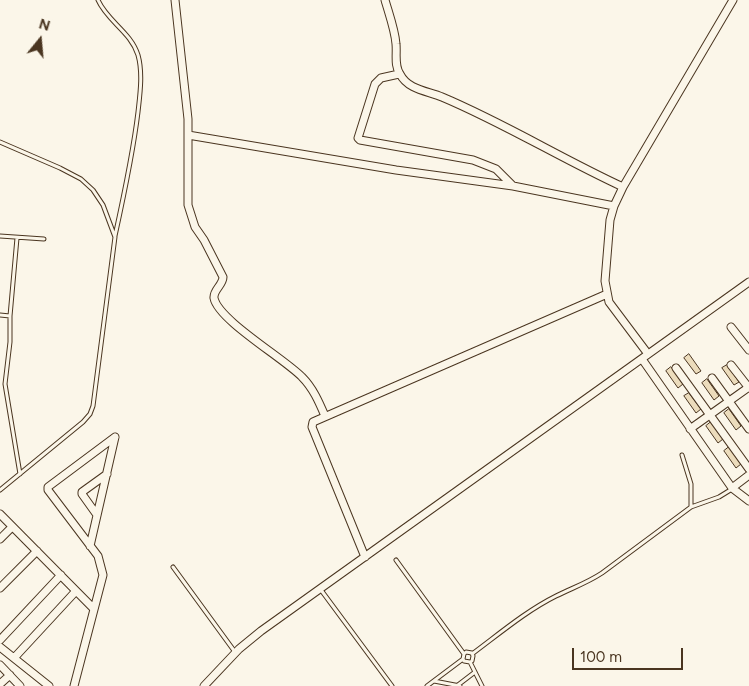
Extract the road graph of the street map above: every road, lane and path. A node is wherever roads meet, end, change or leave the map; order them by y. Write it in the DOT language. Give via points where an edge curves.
graph roads {
  1 [pos="98,0"];
  2 [pos="174,0"];
  3 [pos="386,0"];
  4 [pos="733,0"];
  5 [pos="399,74"];
  6 [pos="188,135"];
  7 [pos="0,142"];
  8 [pos="514,186"];
  9 [pos="623,187"];
  10 [pos="614,206"];
  11 [pos="0,236"];
  12 [pos="115,237"];
  13 [pos="17,238"];
  14 [pos="44,240"];
  15 [pos="749,282"];
  16 [pos="608,294"];
  17 [pos="0,315"];
  18 [pos="10,316"];
  19 [pos="731,327"];
  20 [pos="749,350"];
  21 [pos="645,356"];
  22 [pos="731,365"];
  23 [pos="676,368"];
  24 [pos="712,378"];
  25 [pos="749,388"];
  26 [pos="729,401"];
  27 [pos="710,414"];
  28 [pos="325,416"];
  29 [pos="690,429"];
  30 [pos="749,429"];
  31 [pos="682,455"];
  32 [pos="749,469"];
  33 [pos="20,474"];
  34 [pos="107,474"];
  35 [pos="749,475"];
  36 [pos="732,488"];
  37 [pos="0,490"];
  38 [pos="749,501"];
  39 [pos="691,507"];
  40 [pos="0,514"];
  41 [pos="97,515"];
  42 [pos="12,527"];
  43 [pos="0,539"];
  44 [pos="90,546"];
  45 [pos="37,551"];
  46 [pos="365,557"];
  47 [pos="396,560"];
  48 [pos="172,567"];
  49 [pos="61,575"];
  50 [pos="0,588"];
  51 [pos="320,589"];
  52 [pos="76,591"];
  53 [pos="94,609"];
  54 [pos="0,640"];
  55 [pos="0,647"];
  56 [pos="235,653"];
  57 [pos="464,654"];
  58 [pos="472,654"];
  59 [pos="14,658"];
  60 [pos="463,659"];
  61 [pos="470,662"];
  62 [pos="0,665"];
  63 [pos="475,672"];
  64 [pos="10,675"];
  65 [pos="433,681"];
  66 [pos="0,684"];
  67 [pos="20,686"];
  68 [pos="49,686"];
  69 [pos="74,686"];
  70 [pos="204,686"];
  71 [pos="392,686"];
  72 [pos="427,686"];
  73 [pos="459,686"];
  74 [pos="482,686"];
  1 -- 12 [label="lane" via="132,43 138,56 140,78 133,151"];
  2 -- 6 [label="street"];
  3 -- 5 [label="street"];
  4 -- 9 [label="street"];
  5 -- 8 [label="street" via="381,78 375,84 358,138 369,143 473,160 496,170"];
  5 -- 9 [label="street" via="416,88 489,118"];
  6 -- 8 [label="street"];
  6 -- 28 [label="street" via="188,205 195,227 223,277 214,298 233,321 303,378 315,393"];
  7 -- 12 [label="lane" via="81,179 103,205"];
  8 -- 10 [label="street"];
  9 -- 10 [label="street"];
  10 -- 16 [label="street" via="605,282"];
  11 -- 13 [label="lane"];
  12 -- 33 [label="lane" via="90,414"];
  13 -- 14 [label="lane"];
  13 -- 18 [label="lane"];
  15 -- 21 [label="street"];
  16 -- 21 [label="street" via="609,302"];
  16 -- 28 [label="street"];
  17 -- 18 [label="lane"];
  18 -- 33 [label="lane" via="5,384"];
  19 -- 20 [label="street"];
  21 -- 29 [label="street"];
  21 -- 46 [label="street"];
  22 -- 25 [label="street"];
  23 -- 27 [label="street"];
  24 -- 26 [label="street"];
  25 -- 26 [label="street"];
  26 -- 27 [label="street"];
  26 -- 30 [label="street"];
  27 -- 29 [label="street"];
  27 -- 32 [label="street"];
  28 -- 46 [label="street" via="313,422 312,427"];
  29 -- 36 [label="street"];
  31 -- 39 [label="lane" via="691,484"];
  33 -- 37 [label="lane"];
  34 -- 41 [label="street"];
  34 -- 41 [label="street" via="82,492"];
  34 -- 44 [label="street" via="115,437 48,487"];
  35 -- 36 [label="street"];
  36 -- 38 [label="street"];
  36 -- 39 [label="lane" via="719,497"];
  39 -- 58 [label="lane" via="602,573 556,596"];
  40 -- 42 [label="street"];
  41 -- 44 [label="street"];
  42 -- 43 [label="street"];
  42 -- 45 [label="street"];
  44 -- 53 [label="street" via="98,556 103,575"];
  45 -- 49 [label="street"];
  45 -- 50 [label="street"];
  46 -- 51 [label="street"];
  47 -- 57 [label="lane"];
  48 -- 56 [label="lane"];
  49 -- 52 [label="street"];
  49 -- 54 [label="street"];
  51 -- 56 [label="street"];
  51 -- 71 [label="lane"];
  52 -- 53 [label="street"];
  52 -- 59 [label="street"];
  53 -- 69 [label="street"];
  55 -- 59 [label="street"];
  56 -- 70 [label="street"];
  57 -- 58 [label="lane"];
  57 -- 60 [label="lane"];
  58 -- 61 [label="lane"];
  59 -- 68 [label="street"];
  60 -- 61 [label="lane"];
  60 -- 65 [label="lane"];
  61 -- 63 [label="lane"];
  62 -- 64 [label="street"];
  63 -- 73 [label="lane"];
  63 -- 74 [label="lane"];
  64 -- 66 [label="street"];
  64 -- 67 [label="street"];
  65 -- 72 [label="lane"];
  65 -- 73 [label="lane"];
}
